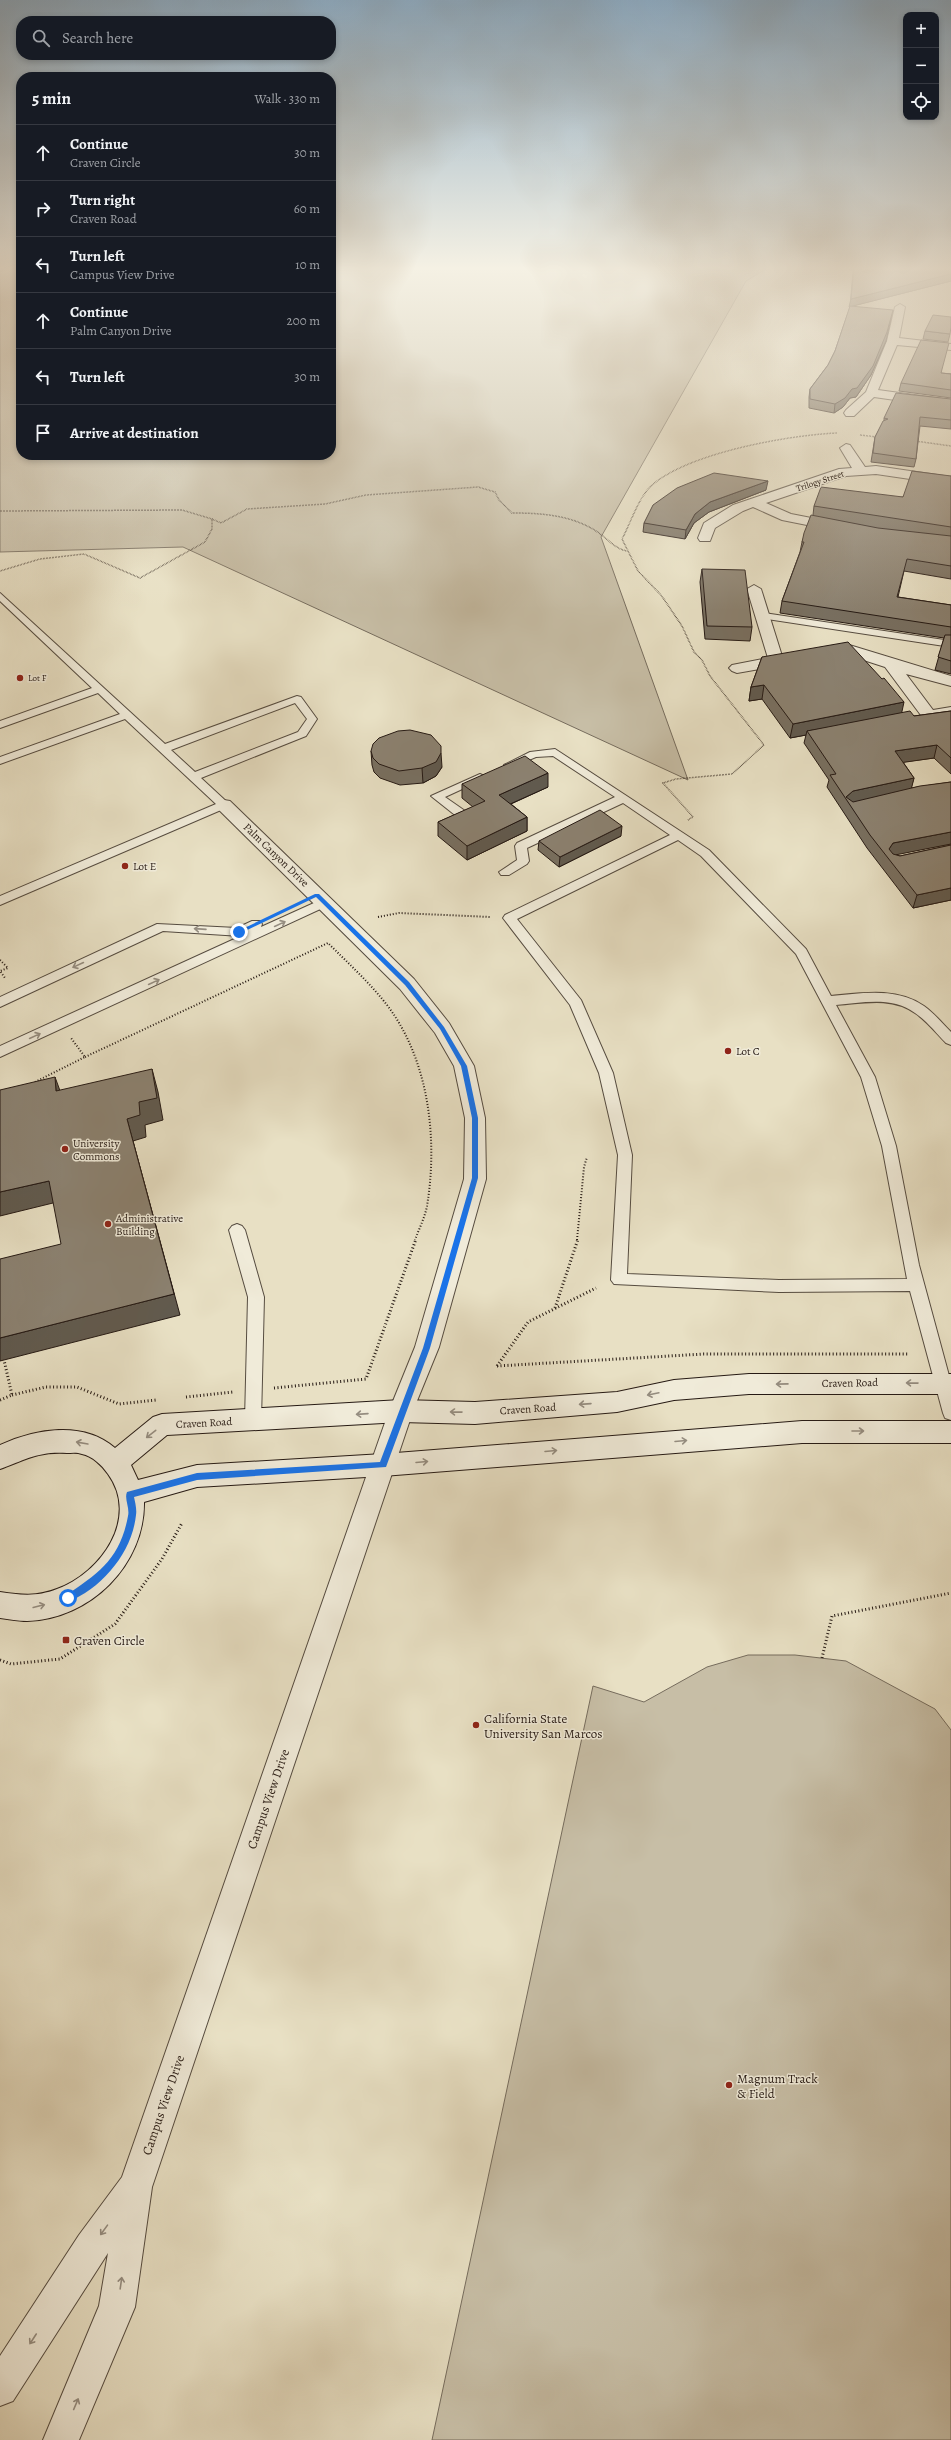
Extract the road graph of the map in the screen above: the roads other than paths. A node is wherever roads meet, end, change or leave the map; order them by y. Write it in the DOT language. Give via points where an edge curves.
graph roads {
  1 [pos="877,382"];
  2 [pos="872,393"];
  3 [pos="951,404"];
  4 [pos="850,413"];
  5 [pos="846,448"];
  6 [pos="861,471"];
  7 [pos="951,481"];
  8 [pos="755,502"];
  9 [pos="850,529"];
  10 [pos="705,538"];
  11 [pos="754,589"];
  12 [pos="0,596"];
  13 [pos="764,616"];
  14 [pos="951,644"];
  15 [pos="776,661"];
  16 [pos="890,663"];
  17 [pos="737,668"];
  18 [pos="951,681"];
  19 [pos="99,689"];
  20 [pos="951,712"];
  21 [pos="126,715"];
  22 [pos="0,726"];
  23 [pos="163,749"];
  24 [pos="0,761"];
  25 [pos="193,777"];
  26 [pos="623,798"];
  27 [pos="224,805"];
  28 [pos="464,816"];
  29 [pos="674,832"];
  30 [pos="505,872"];
  31 [pos="321,899"];
  32 [pos="0,901"];
  33 [pos="828,1001"];
  34 [pos="0,1002"];
  35 [pos="951,1040"];
  36 [pos="0,1052"];
  37 [pos="237,1230"];
  38 [pos="917,1285"];
  39 [pos="947,1384"];
  40 [pos="401,1411"];
  41 [pos="951,1413"];
  42 [pos="253,1420"];
  43 [pos="951,1432"];
  44 [pos="0,1458"];
  45 [pos="116,1462"];
  46 [pos="383,1465"];
  47 [pos="130,1494"];
  48 [pos="0,1605"];
  49 [pos="135,2187"];
  50 [pos="0,2388"];
  51 [pos="61,2440"];
  1 -- 2 [label="street"];
  2 -- 3 [label="street"];
  2 -- 4 [label="street"];
  5 -- 6 [label="street"];
  6 -- 7 [label="street, Trilogy Street" via="876,470"];
  6 -- 8 [label="street, Trilogy Street" via="844,472"];
  8 -- 9 [label="street" via="787,517"];
  8 -- 10 [label="street, Trilogy Street" via="738,508 709,526"];
  11 -- 13 [label="street"];
  12 -- 19 [label="lane, Palm Canyon Drive"];
  13 -- 14 [label="lane" via="848,626"];
  13 -- 15 [label="street"];
  15 -- 16 [label="street" via="846,649"];
  15 -- 17 [label="street"];
  16 -- 18 [label="street"];
  16 -- 20 [label="street" via="921,717"];
  19 -- 21 [label="lane, Palm Canyon Drive"];
  19 -- 22 [label="lane"];
  21 -- 23 [label="lane, Palm Canyon Drive"];
  21 -- 24 [label="lane"];
  23 -- 25 [label="lane, Palm Canyon Drive"];
  23 -- 25 [label="lane" via="297,699 312,719 302,734"];
  25 -- 27 [label="lane, Palm Canyon Drive"];
  26 -- 28 [label="lane" via="555,752 534,754 437,796"];
  26 -- 29 [label="lane"];
  26 -- 30 [label="lane" via="521,846 523,861"];
  27 -- 31 [label="street, Palm Canyon Drive"];
  27 -- 32 [label="lane"];
  29 -- 33 [label="lane" via="705,853 801,952"];
  29 -- 38 [label="lane" via="509,918 576,1003 606,1073 625,1155 619,1280 779,1286"];
  31 -- 34 [label="lane, one-way" via="239,932 162,927"];
  36 -- 31 [label="lane, one-way"];
  31 -- 40 [label="street, Palm Canyon Drive" via="407,984 442,1028 464,1066 475,1118 475,1178 427,1348"];
  33 -- 35 [label="lane" via="887,997 903,1000 919,1009"];
  33 -- 38 [label="lane" via="868,1077 889,1146"];
  37 -- 42 [label="lane" via="256,1297"];
  38 -- 39 [label="lane"];
  39 -- 40 [label="street, Craven Road, one-way" via="750,1384 674,1390 618,1402 475,1413"];
  39 -- 41 [label="lane"];
  40 -- 42 [label="street, Craven Road, one-way"];
  40 -- 46 [label="street, Campus View Drive"];
  42 -- 45 [label="street, Craven Road, one-way" via="162,1425"];
  46 -- 43 [label="street, one-way" via="802,1432"];
  45 -- 44 [label="street, one-way" via="87,1443 59,1440 15,1449"];
  45 -- 47 [label="street" via="128,1484"];
  46 -- 47 [label="street" via="197,1476"];
  46 -- 49 [label="street, Campus View Drive"];
  48 -- 47 [label="street, one-way" via="30,1608 68,1598 103,1575 123,1547 133,1514"];
  49 -- 50 [label="street, Campus View Drive, one-way" via="91,2247"];
  51 -- 49 [label="street, Campus View Drive, one-way" via="117,2307"];
}
